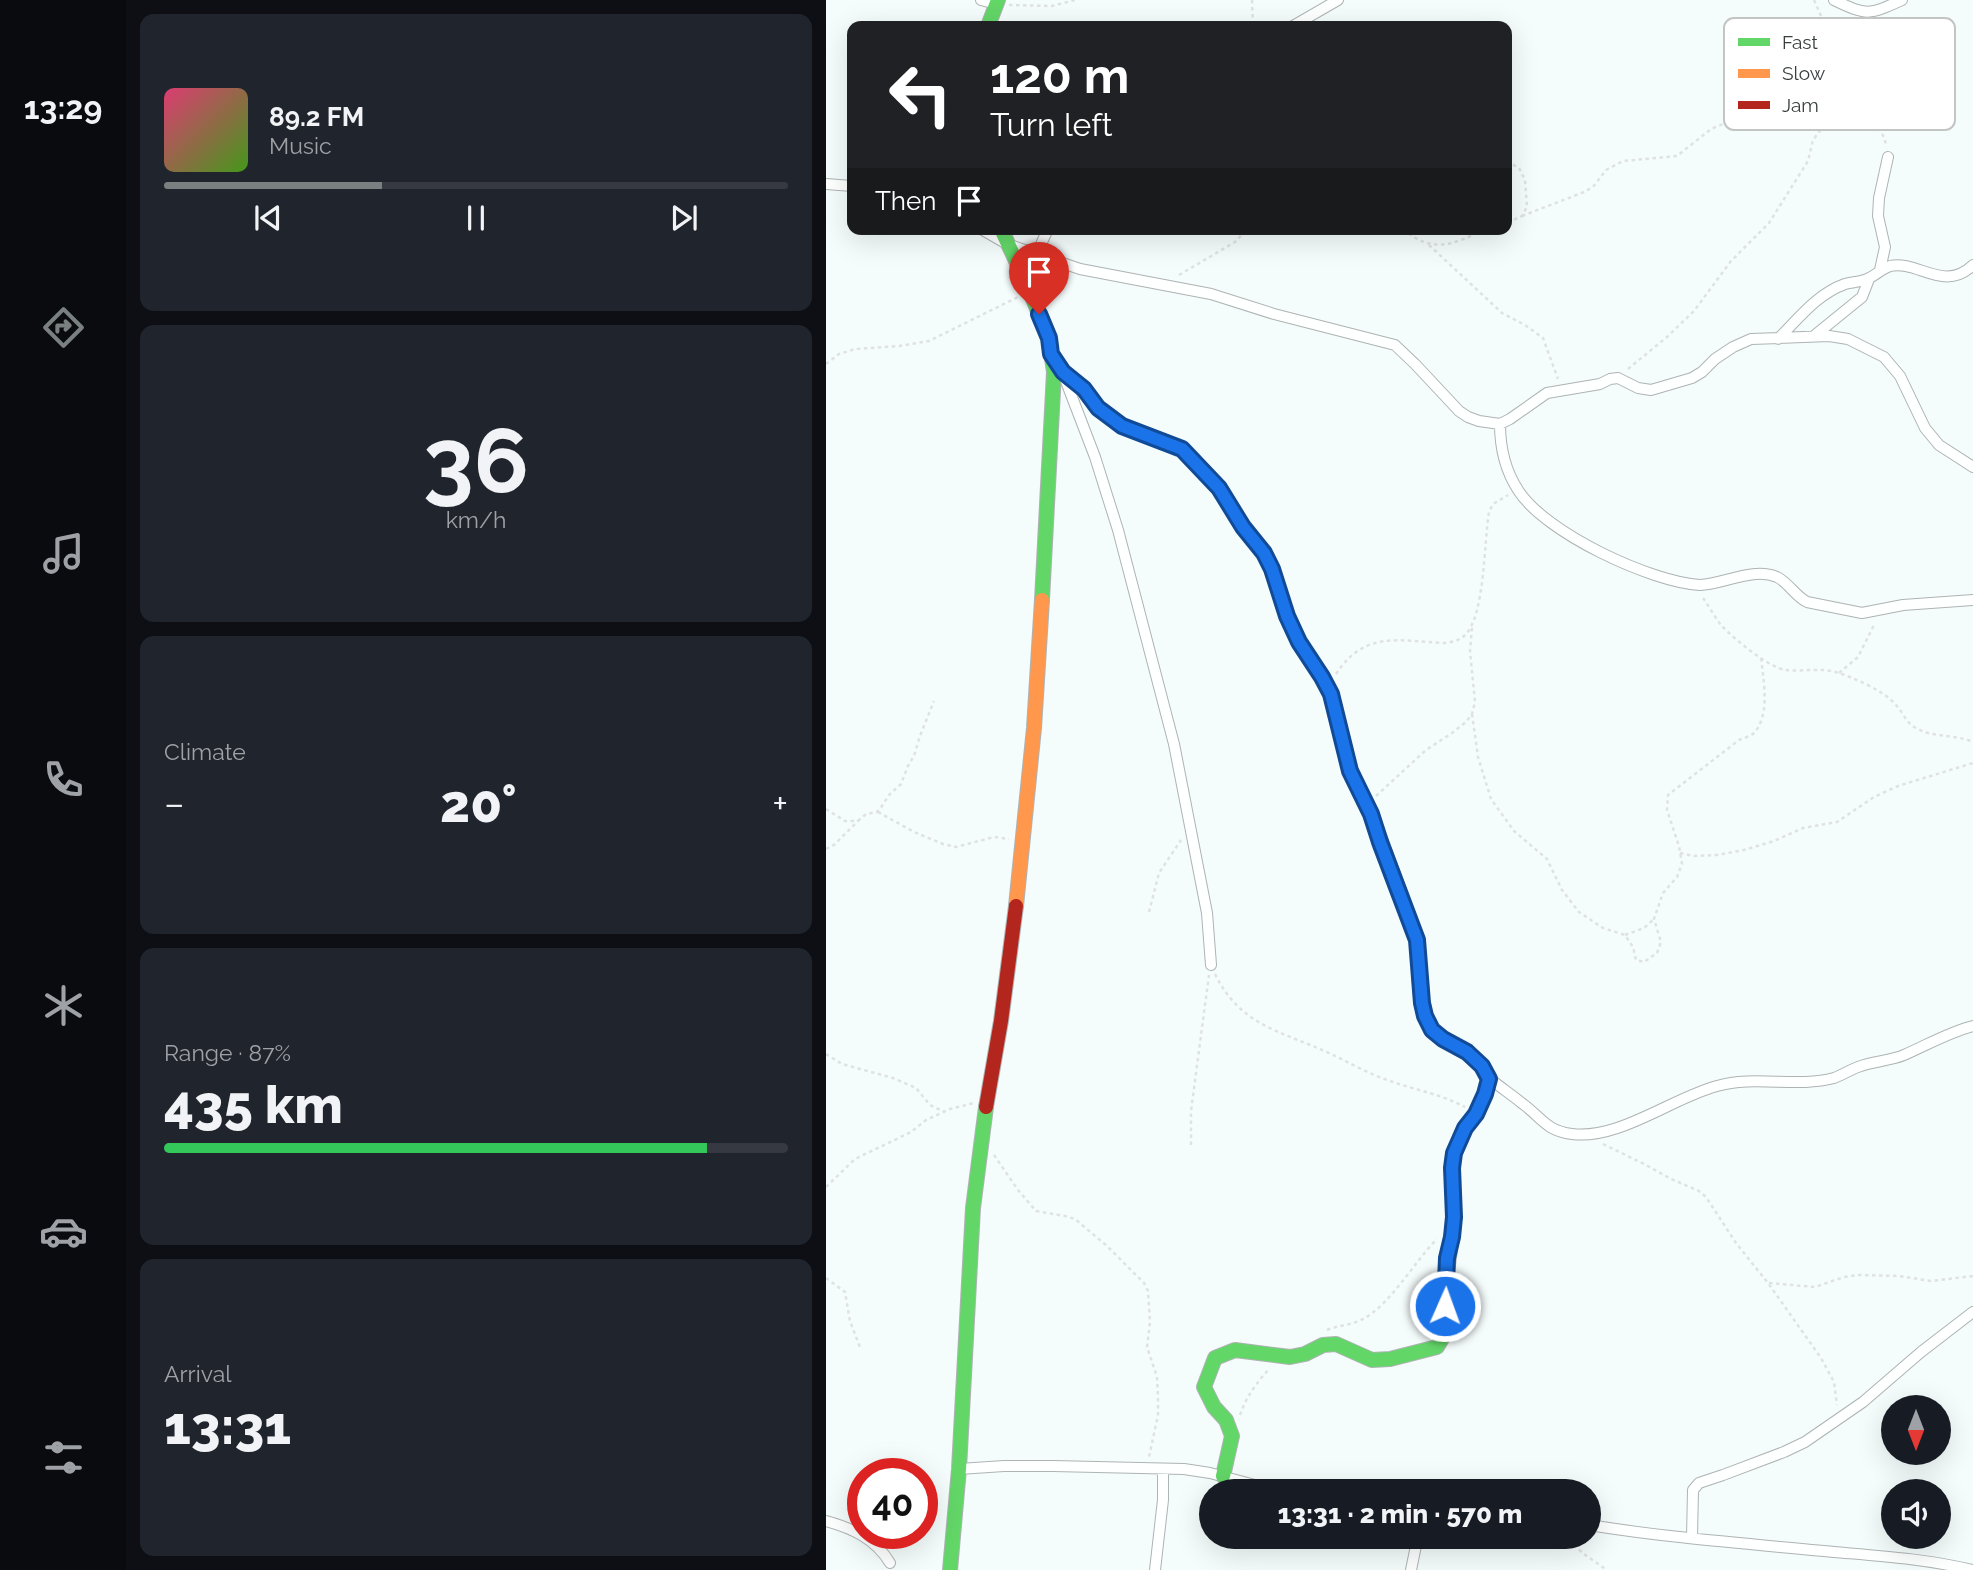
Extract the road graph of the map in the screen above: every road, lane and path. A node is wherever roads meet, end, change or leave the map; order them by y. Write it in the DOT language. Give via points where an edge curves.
graph roads {
  1 [pos="981,0"];
  2 [pos="1075,0"];
  3 [pos="1252,0"];
  4 [pos="1338,0"];
  5 [pos="1814,0"];
  6 [pos="1834,0"];
  7 [pos="1902,0"];
  8 [pos="997,2"];
  9 [pos="1822,18"];
  10 [pos="990,21"];
  11 [pos="1253,21"];
  12 [pos="1302,21"];
  13 [pos="1724,124"];
  14 [pos="1820,130"];
  15 [pos="1879,130"];
  16 [pos="1888,157"];
  17 [pos="1512,164"];
  18 [pos="826,184"];
  19 [pos="847,186"];
  20 [pos="1522,216"];
  21 [pos="1512,221"];
  22 [pos="991,235"];
  23 [pos="1003,235"];
  24 [pos="1045,235"];
  25 [pos="1241,235"];
  26 [pos="1410,235"];
  27 [pos="1472,235"];
  28 [pos="1007,244"];
  29 [pos="1429,245"];
  30 [pos="1037,253"];
  31 [pos="1973,265"];
  32 [pos="1880,271"];
  33 [pos="1869,279"];
  34 [pos="1161,285"];
  35 [pos="1029,288"];
  36 [pos="1814,337"];
  37 [pos="1778,339"];
  38 [pos="1051,354"];
  39 [pos="826,364"];
  40 [pos="1063,372"];
  41 [pos="1618,379"];
  42 [pos="1566,390"];
  43 [pos="1500,424"];
  44 [pos="1973,467"];
  45 [pos="1518,492"];
  46 [pos="1692,584"];
  47 [pos="1973,600"];
  48 [pos="1882,610"];
  49 [pos="1472,624"];
  50 [pos="1760,657"];
  51 [pos="1839,673"];
  52 [pos="1331,694"];
  53 [pos="934,701"];
  54 [pos="1472,714"];
  55 [pos="1973,742"];
  56 [pos="1973,763"];
  57 [pos="1367,805"];
  58 [pos="826,809"];
  59 [pos="877,812"];
  60 [pos="859,820"];
  61 [pos="1190,826"];
  62 [pos="1023,842"];
  63 [pos="826,849"];
  64 [pos="1680,853"];
  65 [pos="1149,912"];
  66 [pos="1654,919"];
  67 [pos="1625,935"];
  68 [pos="1211,965"];
  69 [pos="1973,1026"];
  70 [pos="826,1054"];
  71 [pos="1489,1079"];
  72 [pos="987,1100"];
  73 [pos="945,1112"];
  74 [pos="1476,1114"];
  75 [pos="982,1139"];
  76 [pos="1602,1144"];
  77 [pos="1191,1145"];
  78 [pos="826,1187"];
  79 [pos="1453,1226"];
  80 [pos="1973,1276"];
  81 [pos="826,1278"];
  82 [pos="1768,1283"];
  83 [pos="1973,1312"];
  84 [pos="1319,1337"];
  85 [pos="861,1350"];
  86 [pos="1290,1357"];
  87 [pos="1839,1419"];
  88 [pos="1232,1436"];
  89 [pos="958,1469"];
  90 [pos="1146,1469"];
  91 [pos="1163,1469"];
  92 [pos="1223,1476"];
  93 [pos="1234,1479"];
  94 [pos="826,1521"];
  95 [pos="1601,1527"];
  96 [pos="1692,1538"];
  97 [pos="1415,1549"];
  98 [pos="1578,1549"];
  99 [pos="890,1563"];
  100 [pos="950,1570"];
  101 [pos="1155,1570"];
  102 [pos="1411,1570"];
  103 [pos="1607,1570"];
  104 [pos="1972,1570"];
  1 -- 8 [label="street"];
  2 -- 8 [label="path" via="1052,6"];
  3 -- 11 [label="path"];
  4 -- 12 [label="street"];
  5 -- 9 [label="path"];
  6 -- 7 [label="street" via="1863,13"];
  8 -- 10 [label="street"];
  13 -- 20 [label="path" via="1677,156 1623,161 1606,170 1584,192"];
  14 -- 41 [label="path" via="1808,161 1769,223 1731,261 1694,311"];
  15 -- 16 [label="path"];
  16 -- 32 [label="street" via="1879,198 1885,247"];
  17 -- 20 [label="path" via="1525,180 1527,207"];
  18 -- 19 [label="street"];
  20 -- 21 [label="path"];
  22 -- 28 [label="street"];
  23 -- 28 [label="street"];
  24 -- 30 [label="street"];
  25 -- 34 [label="path"];
  26 -- 29 [label="path"];
  27 -- 29 [label="path"];
  28 -- 30 [label="street"];
  28 -- 35 [label="street"];
  29 -- 42 [label="path" via="1502,313 1542,338"];
  30 -- 34 [label="street" via="1080,269"];
  30 -- 35 [label="street"];
  31 -- 32 [label="street" via="1952,276 1892,265"];
  32 -- 33 [label="street"];
  33 -- 36 [label="street" via="1862,297"];
  33 -- 37 [label="street" via="1845,284 1816,300"];
  34 -- 43 [label="street" via="1211,294 1395,345 1458,411"];
  35 -- 38 [label="street"];
  35 -- 39 [label="path" via="937,338 855,349"];
  36 -- 37 [label="street"];
  36 -- 44 [label="street" via="1848,339 1884,358 1900,376 1925,428 1939,445"];
  37 -- 41 [label="street" via="1751,339 1715,359 1692,379 1668,386 1651,390"];
  38 -- 40 [label="street"];
  38 -- 62 [label="street" via="1052,425"];
  40 -- 52 [label="street" via="1122,426 1182,449 1219,488 1264,553 1295,634"];
  40 -- 61 [label="street" via="1118,530 1174,744"];
  41 -- 42 [label="street"];
  42 -- 43 [label="street" via="1548,393"];
  43 -- 45 [label="street" via="1502,452"];
  45 -- 46 [label="street" via="1574,539 1650,573"];
  45 -- 49 [label="path" via="1503,497 1489,512"];
  46 -- 48 [label="street" via="1771,575 1807,602 1857,613"];
  46 -- 50 [label="path" via="1723,626"];
  47 -- 48 [label="street"];
  48 -- 51 [label="path" via="1858,657"];
  49 -- 52 [label="path" via="1455,642 1376,641 1364,646 1344,663"];
  49 -- 54 [label="path"];
  50 -- 51 [label="path" via="1784,670"];
  50 -- 64 [label="path" via="1763,719 1753,734 1668,795 1667,810"];
  51 -- 55 [label="path" via="1882,692 1916,728"];
  52 -- 57 [label="street" via="1350,771"];
  53 -- 59 [label="path" via="901,784"];
  54 -- 57 [label="path"];
  54 -- 67 [label="path" via="1478,757 1491,799 1514,831 1547,859 1579,912 1603,928"];
  56 -- 64 [label="path" via="1898,786 1837,822 1803,828 1744,850 1717,855"];
  57 -- 71 [label="street" via="1417,940 1425,1016 1432,1030 1467,1052"];
  58 -- 60 [label="path" via="845,821"];
  59 -- 60 [label="path"];
  59 -- 62 [label="path" via="956,847 994,837"];
  60 -- 63 [label="path"];
  61 -- 65 [label="path" via="1159,873"];
  61 -- 68 [label="street" via="1207,913"];
  62 -- 72 [label="street"];
  64 -- 66 [label="path" via="1677,877 1663,893"];
  66 -- 67 [label="path"];
  66 -- 67 [label="path" via="1661,943 1657,953 1644,962 1636,960"];
  68 -- 74 [label="path" via="1224,992 1250,1017 1392,1082 1450,1098"];
  68 -- 77 [label="path" via="1191,1111"];
  69 -- 71 [label="street" via="1835,1077 1717,1086 1615,1128 1581,1134 1549,1127"];
  70 -- 73 [label="path" via="842,1064 916,1088 930,1105"];
  71 -- 74 [label="street"];
  72 -- 73 [label="path"];
  72 -- 75 [label="street"];
  73 -- 78 [label="path" via="855,1159"];
  74 -- 79 [label="street" via="1454,1153"];
  75 -- 89 [label="street" via="969,1257"];
  75 -- 90 [label="path" via="1036,1211 1075,1219 1144,1283 1150,1322 1147,1347 1157,1377 1158,1406"];
  76 -- 82 [label="path" via="1699,1191"];
  79 -- 84 [label="path" via="1423,1253 1374,1311"];
  79 -- 86 [label="street" via="1445,1336 1437,1347 1372,1360 1336,1344"];
  80 -- 82 [label="path" via="1931,1281 1858,1275 1815,1287"];
  81 -- 85 [label="path" via="845,1292"];
  82 -- 87 [label="path" via="1828,1370"];
  83 -- 87 [label="street"];
  86 -- 88 [label="path" via="1275,1363 1261,1378 1244,1403"];
  86 -- 88 [label="street" via="1235,1350 1215,1358 1204,1388"];
  87 -- 96 [label="street" via="1784,1452 1699,1483 1692,1496"];
  88 -- 92 [label="street"];
  89 -- 90 [label="street"];
  89 -- 100 [label="street"];
  90 -- 91 [label="street"];
  91 -- 92 [label="street"];
  91 -- 101 [label="street"];
  92 -- 93 [label="street"];
  94 -- 99 [label="street" via="869,1538"];
  95 -- 96 [label="street"];
  96 -- 104 [label="street" via="1900,1558"];
  97 -- 102 [label="street"];
  98 -- 103 [label="path"];
}
